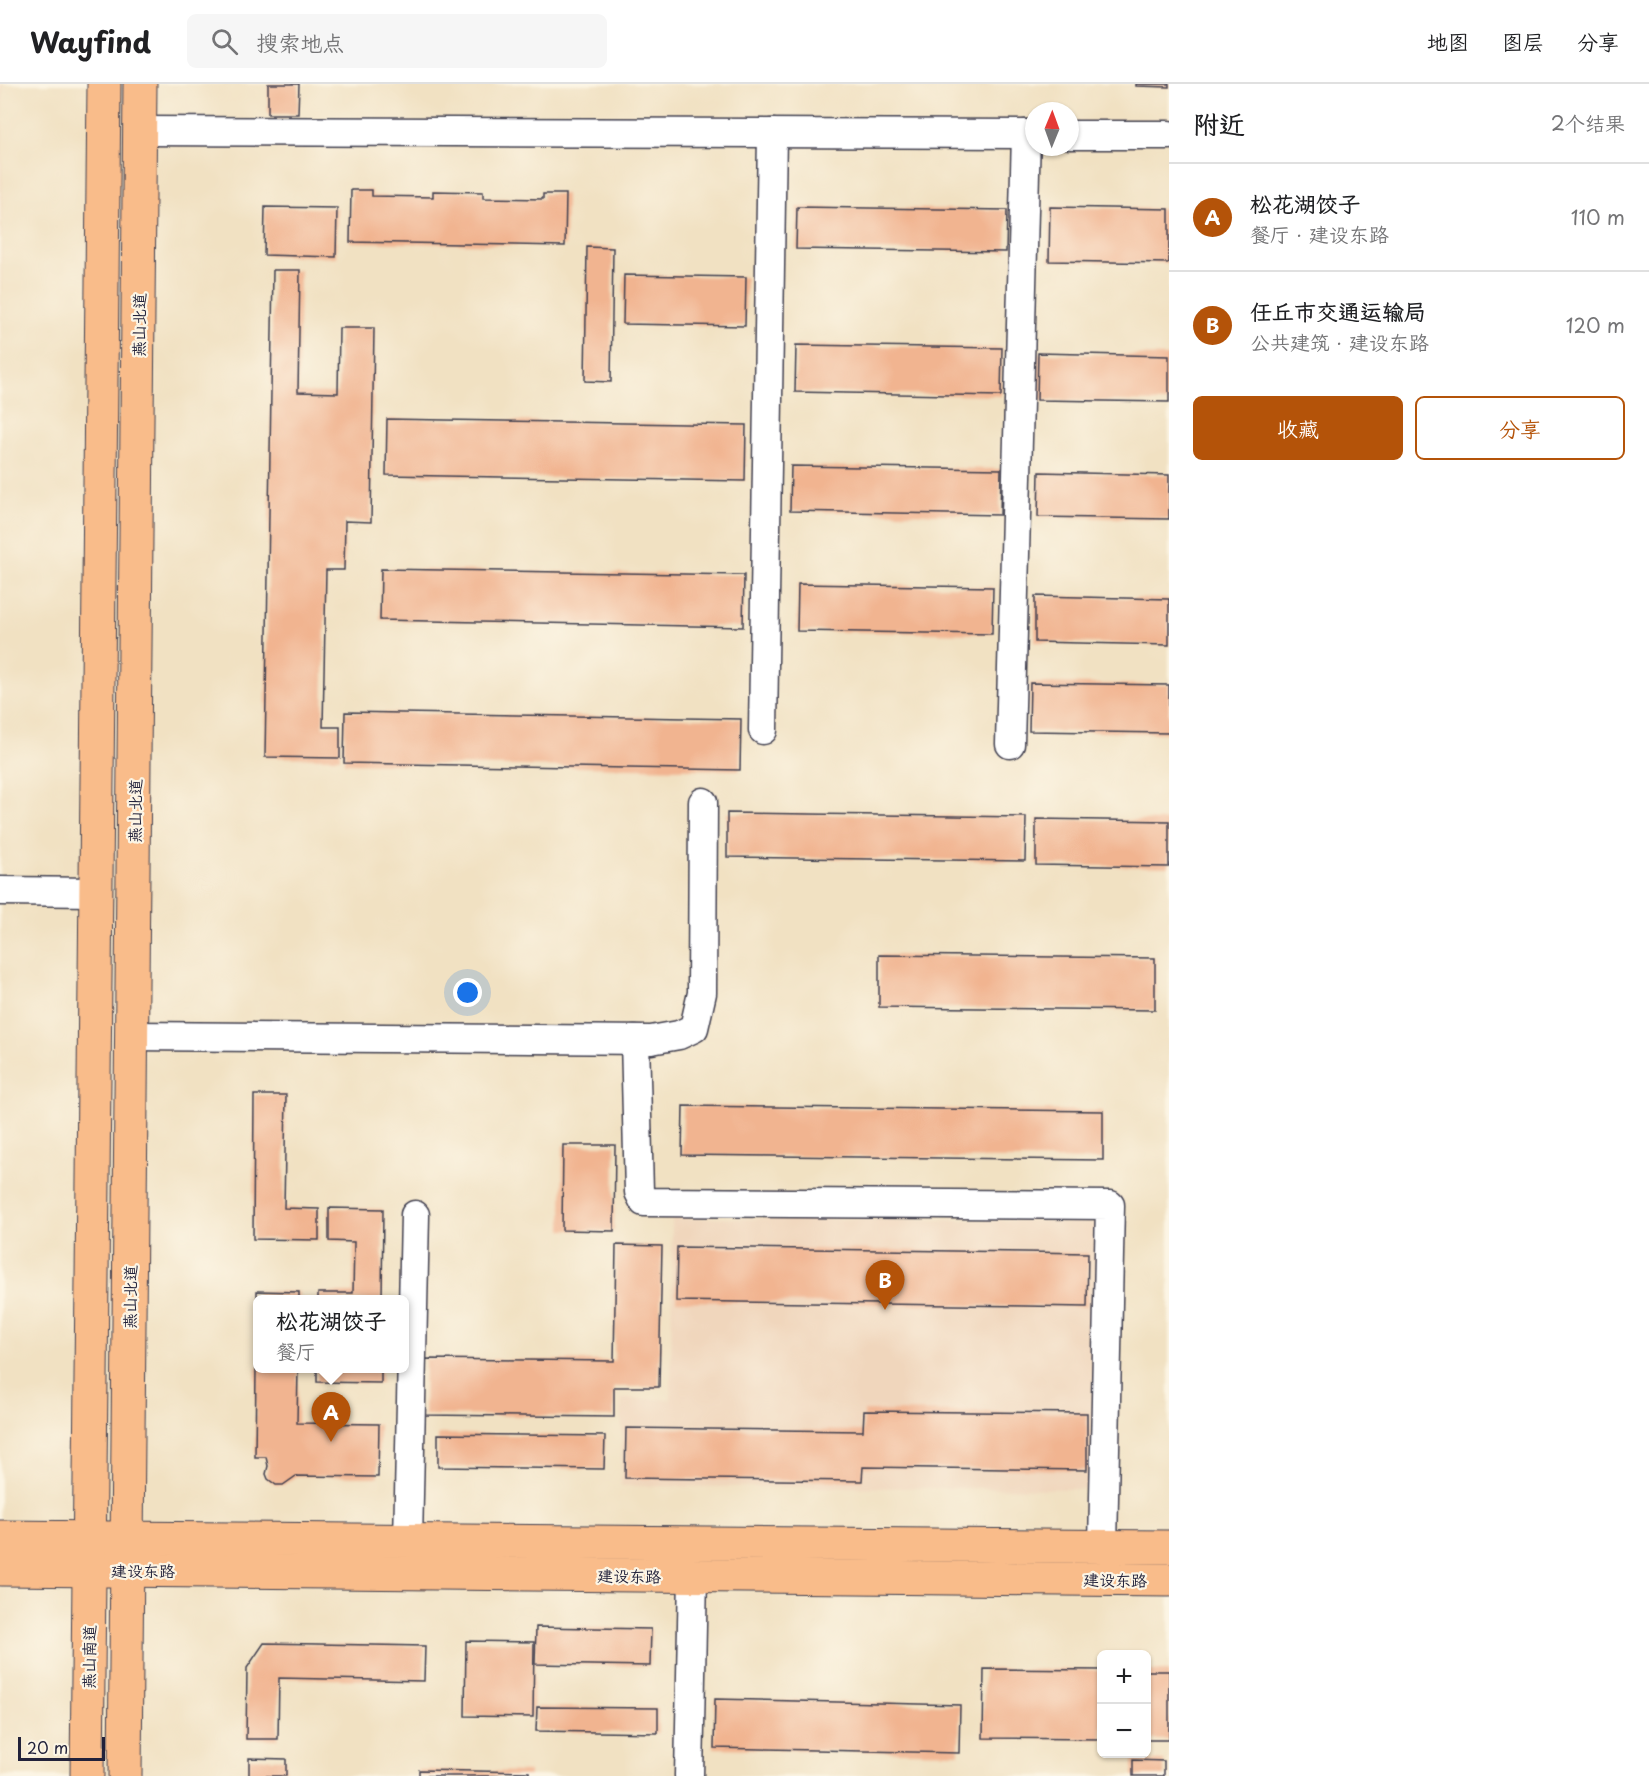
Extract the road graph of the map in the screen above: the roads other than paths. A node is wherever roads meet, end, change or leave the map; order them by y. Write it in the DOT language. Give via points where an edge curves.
graph roads {
  1 [pos="104,84"];
  2 [pos="140,84"];
  3 [pos="140,131"];
  4 [pos="772,133"];
  5 [pos="1025,134"];
  6 [pos="1079,135"];
  7 [pos="1169,135"];
  8 [pos="1029,156"];
  9 [pos="764,730"];
  10 [pos="1010,744"];
  11 [pos="703,802"];
  12 [pos="0,891"];
  13 [pos="96,892"];
  14 [pos="131,1036"];
  15 [pos="635,1040"];
  16 [pos="415,1215"];
  17 [pos="0,1537"];
  18 [pos="90,1538"];
  19 [pos="127,1538"];
  20 [pos="408,1540"];
  21 [pos="1103,1546"];
  22 [pos="1169,1547"];
  23 [pos="0,1569"];
  24 [pos="89,1570"];
  25 [pos="127,1570"];
  26 [pos="693,1575"];
  27 [pos="1169,1580"];
  28 [pos="87,1776"];
  29 [pos="125,1776"];
  30 [pos="689,1776"];
  1 -- 13 [label="main road"];
  2 -- 3 [label="main road, 燕山北道"];
  3 -- 4 [label="street"];
  3 -- 14 [label="main road, 燕山北道"];
  4 -- 5 [label="street"];
  4 -- 9 [label="street"];
  6 -- 7 [label="street"];
  8 -- 10 [label="street"];
  11 -- 15 [label="street" via="702,993 694,1028 679,1035"];
  12 -- 13 [label="street"];
  13 -- 18 [label="main road"];
  14 -- 15 [label="street"];
  14 -- 19 [label="main road, 燕山北道"];
  15 -- 21 [label="street" via="639,1192 644,1202 1110,1205"];
  16 -- 20 [label="street"];
  17 -- 18 [label="main road, 建设东路"];
  18 -- 19 [label="main road, 建设东路"];
  18 -- 24 [label="main road, 燕山南道"];
  19 -- 20 [label="main road, 建设东路"];
  19 -- 25 [label="main road"];
  20 -- 21 [label="main road, 建设东路"];
  21 -- 22 [label="main road, 建设东路"];
  23 -- 24 [label="main road, 建设东路"];
  24 -- 25 [label="main road, 建设东路"];
  24 -- 28 [label="main road, 燕山南道"];
  25 -- 26 [label="main road, 建设东路"];
  25 -- 29 [label="main road"];
  26 -- 27 [label="main road, 建设东路"];
  26 -- 30 [label="street"];
}
